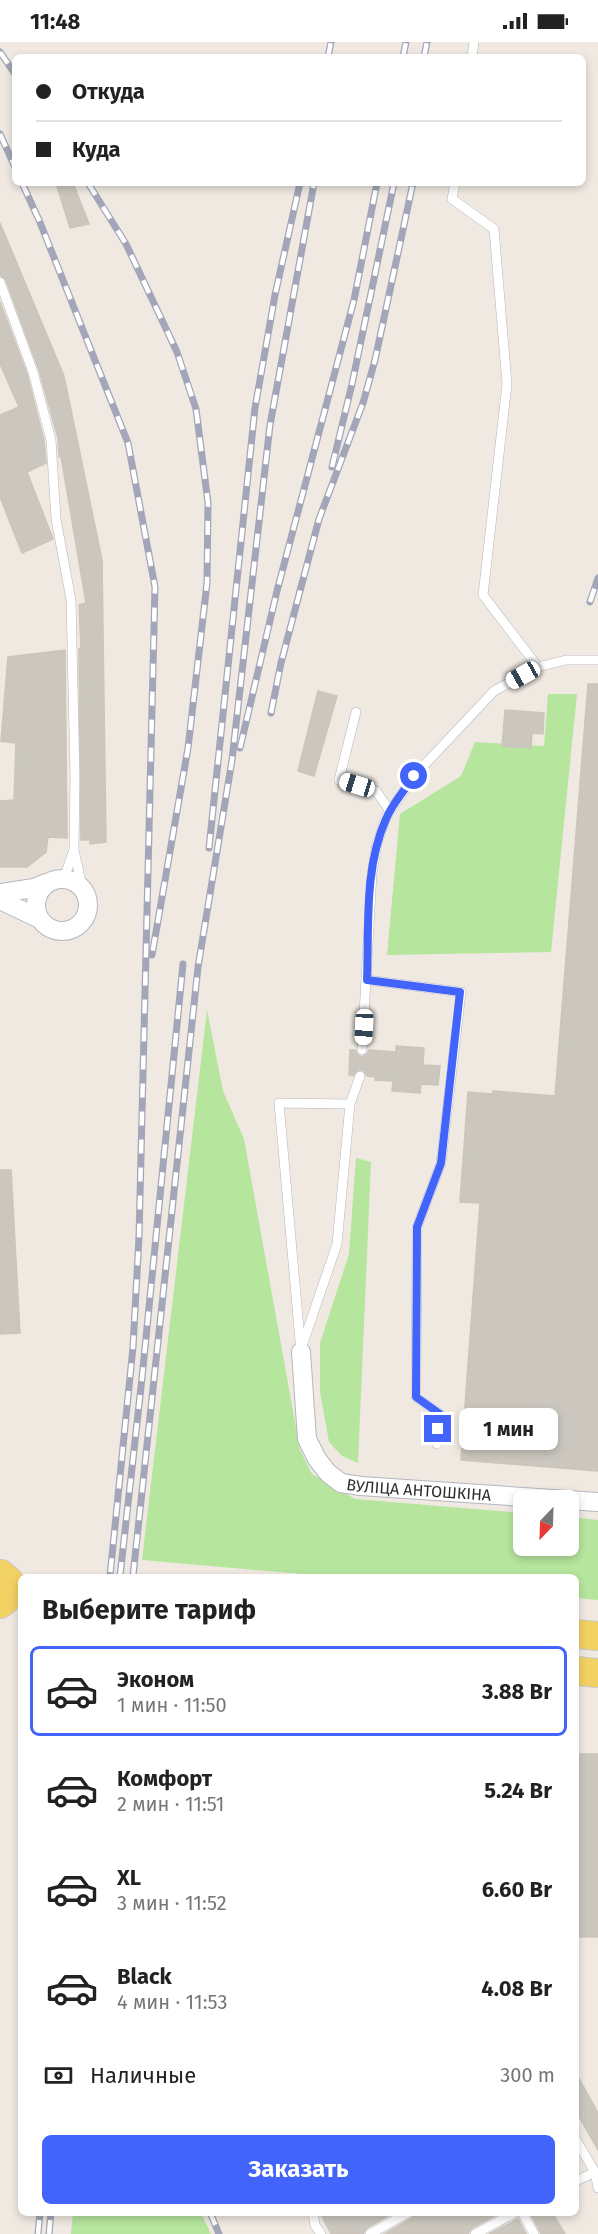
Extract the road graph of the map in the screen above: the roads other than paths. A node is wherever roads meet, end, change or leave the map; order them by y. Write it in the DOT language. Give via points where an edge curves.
graph roads {
  1 [pos="454,186"];
  2 [pos="0,282"];
  3 [pos="598,660"];
  4 [pos="537,668"];
  5 [pos="356,712"];
  6 [pos="390,811"];
  7 [pos="74,850"];
  8 [pos="52,881"];
  9 [pos="81,887"];
  10 [pos="0,893"];
  11 [pos="0,900"];
  12 [pos="38,918"];
  13 [pos="367,980"];
  14 [pos="362,1050"];
  15 [pos="360,1076"];
  16 [pos="350,1104"];
  17 [pos="301,1352"];
  18 [pos="437,1444"];
  19 [pos="513,1496"];
  20 [pos="579,1501"];
  21 [pos="598,1502"];
  22 [pos="9,1575"];
  23 [pos="0,1605"];
  24 [pos="18,1608"];
  25 [pos="579,1634"];
  26 [pos="598,1636"];
  27 [pos="579,1671"];
  28 [pos="598,1673"];
  29 [pos="579,2145"];
  30 [pos="595,2172"];
  31 [pos="579,2180"];
  32 [pos="598,2188"];
  33 [pos="314,2216"];
  34 [pos="402,2216"];
  35 [pos="509,2216"];
  36 [pos="524,2216"];
  37 [pos="321,2234"];
  38 [pos="370,2234"];
  39 [pos="476,2234"];
  40 [pos="534,2234"];
  1 -- 4 [label="lane" via="452,199 494,229 507,384 483,595"];
  2 -- 7 [label="lane" via="33,372 51,440 56,519 71,600"];
  3 -- 4 [label="lane" via="566,660"];
  4 -- 6 [label="lane" via="494,691 414,776"];
  5 -- 6 [label="lane" via="339,780 376,791"];
  6 -- 13 [label="lane" via="376,844 372,873"];
  7 -- 8 [label="lane" via="66,873"];
  7 -- 9 [label="lane"];
  8 -- 9 [label="street" via="71,880"];
  8 -- 10 [label="street"];
  8 -- 12 [label="street" via="38,893"];
  9 -- 12 [label="street" via="88,903 82,923 59,932"];
  11 -- 12 [label="street"];
  13 -- 14 [label="lane"];
  13 -- 18 [label="lane" via="460,992 441,1163 417,1227 416,1397 440,1414"];
  15 -- 16 [label="lane"];
  16 -- 17 [label="lane" via="337,1244"];
  16 -- 17 [label="lane" via="279,1103"];
  17 -- 19 [label="street, ВУЛІЦА АНТОШКІНА" via="307,1439 317,1459 341,1483"];
  20 -- 21 [label="street, ВУЛІЦА АНТОШКІНА"];
  22 -- 23 [label="main road" via="10,1593"];
  23 -- 24 [label="main road"];
  25 -- 26 [label="main road"];
  27 -- 28 [label="main road"];
  29 -- 30 [label="lane"];
  30 -- 31 [label="lane"];
  30 -- 32 [label="lane"];
  33 -- 37 [label="lane"];
  34 -- 38 [label="lane"];
  35 -- 39 [label="lane"];
  36 -- 40 [label="lane"];
}
